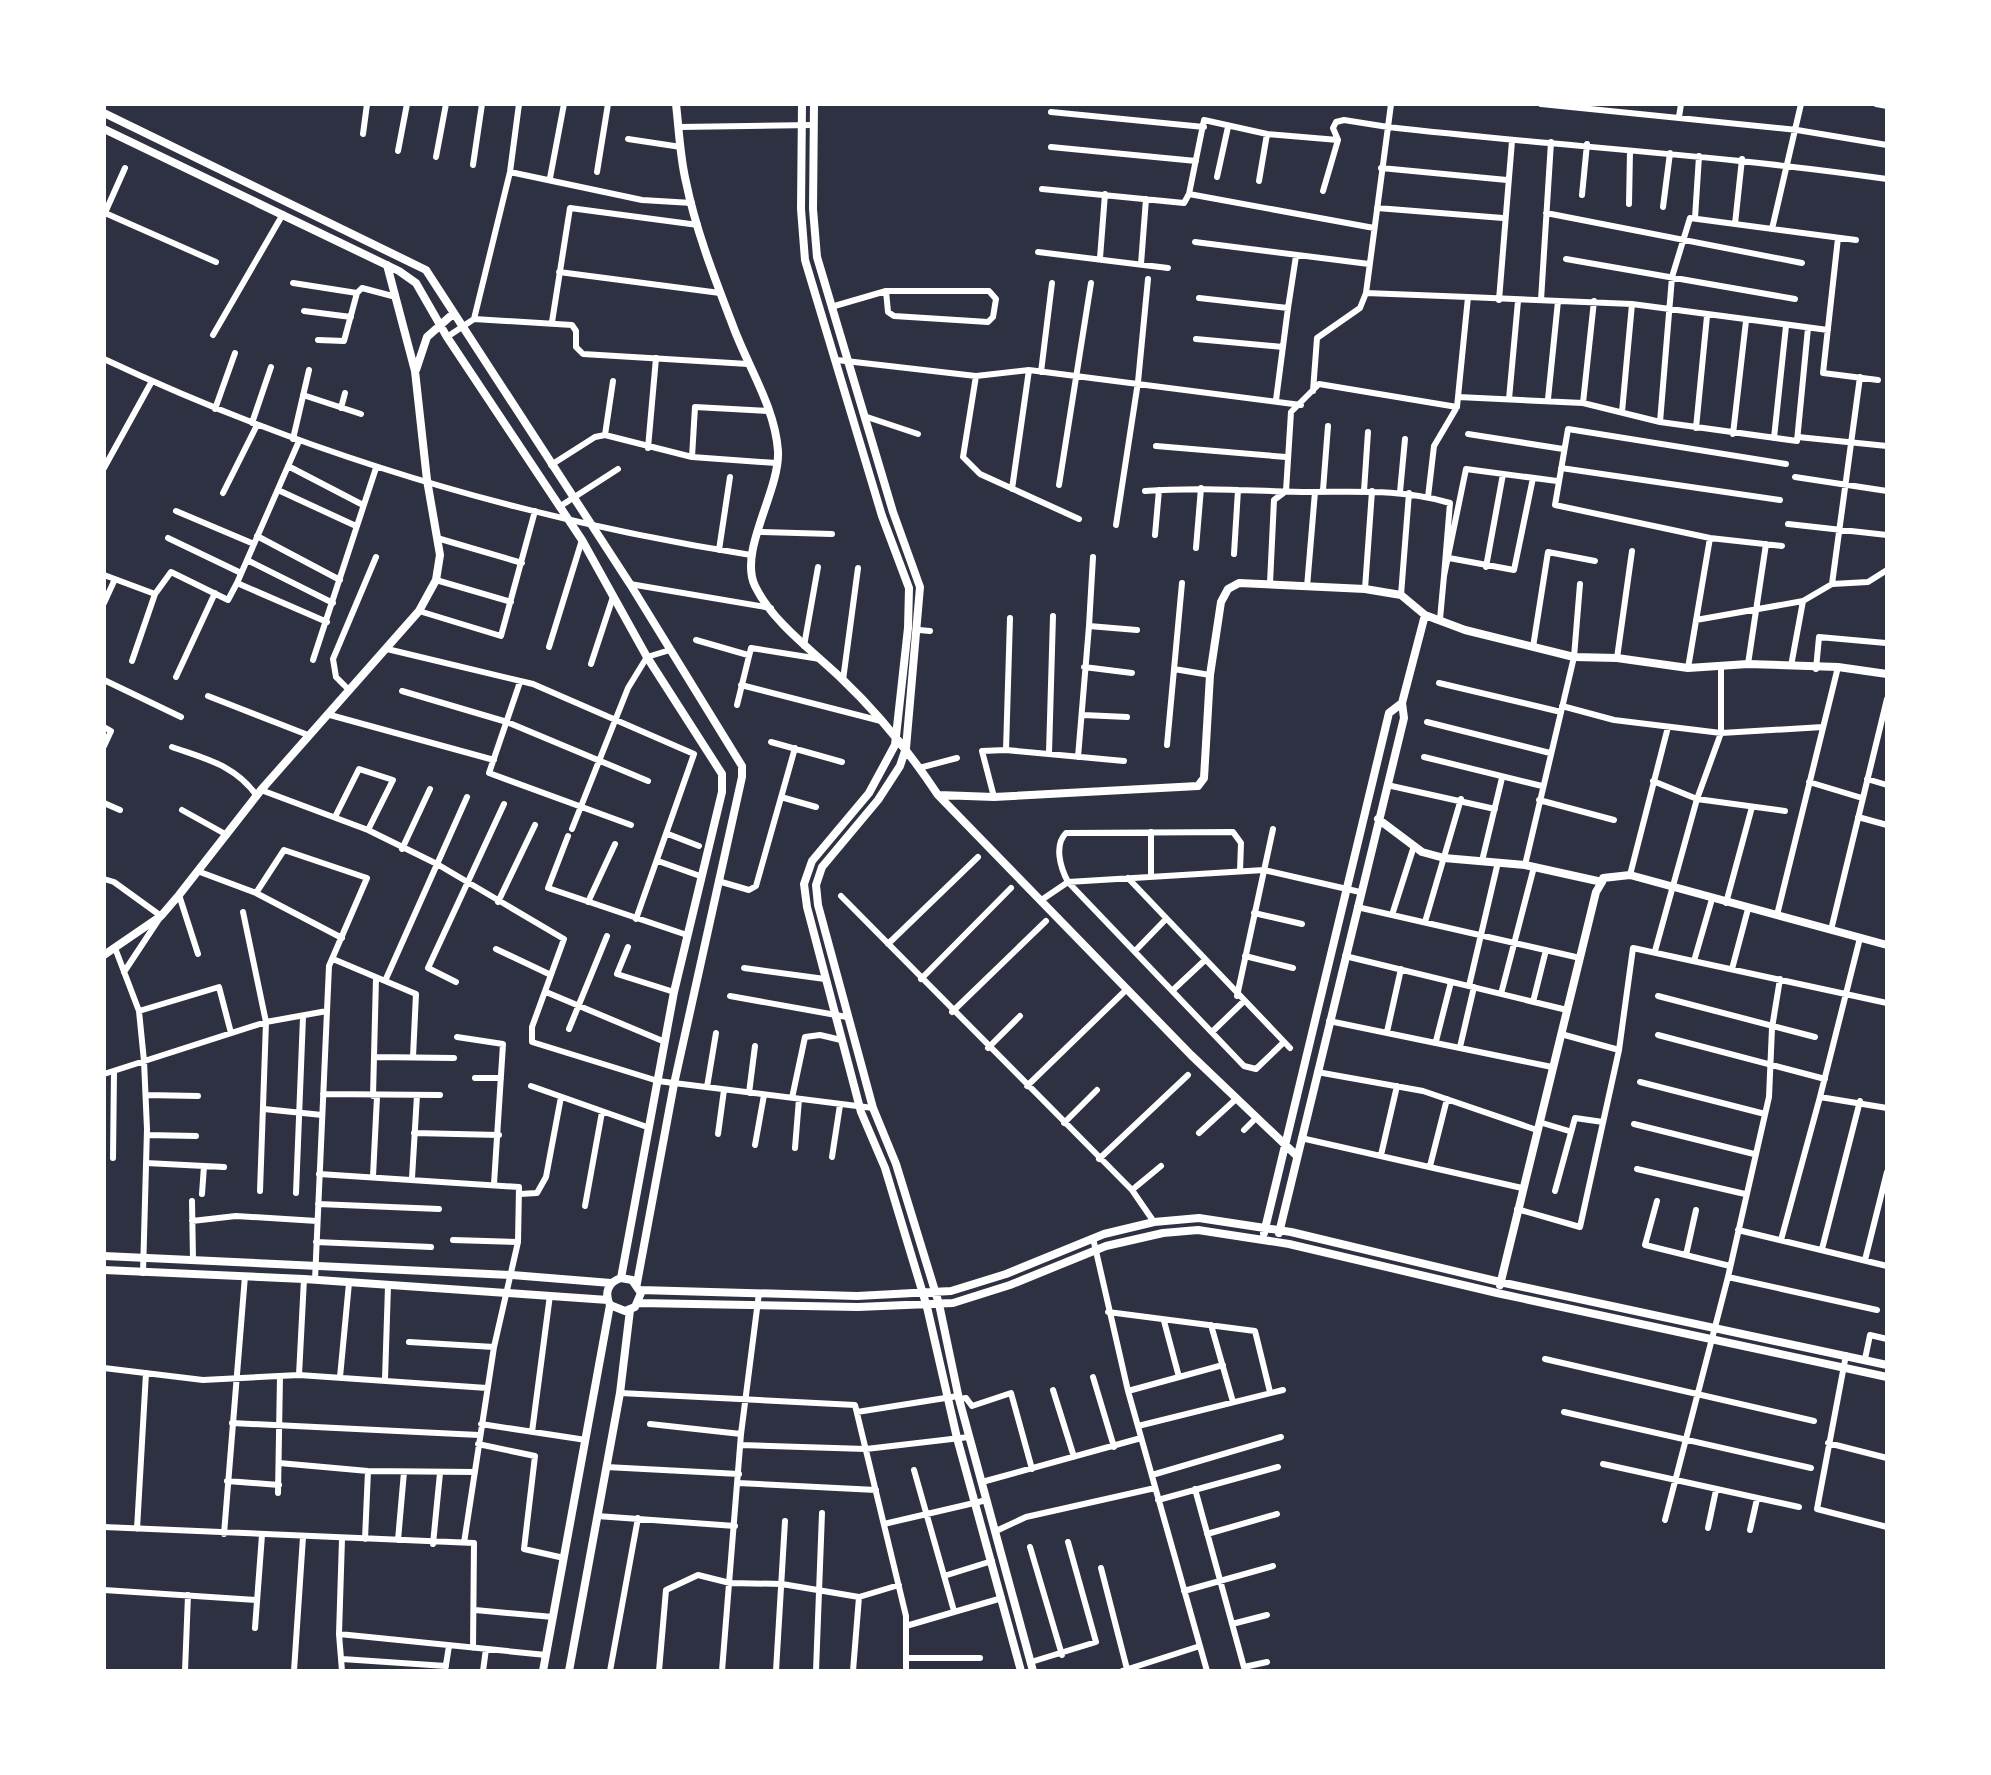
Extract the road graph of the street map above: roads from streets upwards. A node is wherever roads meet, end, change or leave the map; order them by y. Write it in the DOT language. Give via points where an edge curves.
graph roads {
  1 [pos="367,104"];
  2 [pos="407,104"];
  3 [pos="446,104"];
  4 [pos="482,104"];
  5 [pos="519,104"];
  6 [pos="564,104"];
  7 [pos="608,104"];
  8 [pos="676,104"];
  9 [pos="802,104"];
  10 [pos="814,104"];
  11 [pos="1391,104"];
  12 [pos="1541,104"];
  13 [pos="1681,104"];
  14 [pos="1801,104"];
  15 [pos="1876,104"];
  16 [pos="1887,106"];
  17 [pos="1051,112"];
  18 [pos="104,113"];
  19 [pos="1679,117"];
  20 [pos="801,125"];
  21 [pos="813,125"];
  22 [pos="679,127"];
  23 [pos="1204,127"];
  24 [pos="1228,127"];
  25 [pos="1388,127"];
  26 [pos="104,129"];
  27 [pos="1797,130"];
  28 [pos="363,134"];
  29 [pos="1267,134"];
  30 [pos="628,139"];
  31 [pos="1338,140"];
  32 [pos="1512,141"];
  33 [pos="1551,142"];
  34 [pos="1587,144"];
  35 [pos="1887,145"];
  36 [pos="681,147"];
  37 [pos="1051,147"];
  38 [pos="398,151"];
  39 [pos="1630,151"];
  40 [pos="1670,153"];
  41 [pos="1699,156"];
  42 [pos="436,157"];
  43 [pos="1742,159"];
  44 [pos="1196,161"];
  45 [pos="473,165"];
  46 [pos="1789,165"];
  47 [pos="125,168"];
  48 [pos="1381,168"];
  49 [pos="510,172"];
  50 [pos="597,172"];
  51 [pos="1217,177"];
  52 [pos="550,178"];
  53 [pos="1887,179"];
  54 [pos="1507,180"];
  55 [pos="1259,181"];
  56 [pos="1042,189"];
  57 [pos="1323,191"];
  58 [pos="1105,194"];
  59 [pos="1189,194"];
  60 [pos="1582,195"];
  61 [pos="1146,199"];
  62 [pos="692,203"];
  63 [pos="1629,204"];
  64 [pos="1663,207"];
  65 [pos="1377,208"];
  66 [pos="1546,213"];
  67 [pos="104,214"];
  68 [pos="283,214"];
  69 [pos="1503,218"];
  70 [pos="1695,218"];
  71 [pos="1735,224"];
  72 [pos="698,225"];
  73 [pos="1374,228"];
  74 [pos="1772,229"];
  75 [pos="1838,238"];
  76 [pos="1684,240"];
  77 [pos="1856,240"];
  78 [pos="1195,242"];
  79 [pos="1038,252"];
  80 [pos="1296,256"];
  81 [pos="1100,258"];
  82 [pos="1566,259"];
  83 [pos="216,262"];
  84 [pos="1802,263"];
  85 [pos="1141,264"];
  86 [pos="1369,264"];
  87 [pos="387,265"];
  88 [pos="1168,268"];
  89 [pos="559,272"];
  90 [pos="1672,277"];
  91 [pos="1148,279"];
  92 [pos="293,283"];
  93 [pos="1052,283"];
  94 [pos="1091,283"];
  95 [pos="886,291"];
  96 [pos="357,293"];
  97 [pos="720,293"];
  98 [pos="1366,293"];
  99 [pos="396,297"];
  100 [pos="1468,297"];
  101 [pos="1199,298"];
  102 [pos="1795,299"];
  103 [pos="1499,300"];
  104 [pos="1541,300"];
  105 [pos="1518,301"];
  106 [pos="1558,301"];
  107 [pos="1594,301"];
  108 [pos="1632,304"];
  109 [pos="831,307"];
  110 [pos="1288,308"];
  111 [pos="1671,309"];
  112 [pos="304,311"];
  113 [pos="454,313"];
  114 [pos="1707,316"];
  115 [pos="351,317"];
  116 [pos="474,319"];
  117 [pos="440,321"];
  118 [pos="1746,321"];
  119 [pos="552,322"];
  120 [pos="1786,326"];
  121 [pos="462,327"];
  122 [pos="1808,328"];
  123 [pos="1828,330"];
  124 [pos="213,335"];
  125 [pos="447,337"];
  126 [pos="1196,339"];
  127 [pos="318,340"];
  128 [pos="1283,347"];
  129 [pos="235,353"];
  130 [pos="656,358"];
  131 [pos="106,360"];
  132 [pos="837,360"];
  133 [pos="850,361"];
  134 [pos="748,364"];
  135 [pos="271,367"];
  136 [pos="104,370"];
  137 [pos="309,370"];
  138 [pos="1029,370"];
  139 [pos="415,371"];
  140 [pos="1041,372"];
  141 [pos="976,376"];
  142 [pos="1076,377"];
  143 [pos="1860,377"];
  144 [pos="1878,380"];
  145 [pos="152,381"];
  146 [pos="613,381"];
  147 [pos="1138,382"];
  148 [pos="1313,391"];
  149 [pos="345,393"];
  150 [pos="303,395"];
  151 [pos="1458,397"];
  152 [pos="1509,399"];
  153 [pos="1548,399"];
  154 [pos="1276,400"];
  155 [pos="1583,403"];
  156 [pos="1301,405"];
  157 [pos="1457,407"];
  158 [pos="341,408"];
  159 [pos="215,409"];
  160 [pos="769,411"];
  161 [pos="1622,412"];
  162 [pos="361,414"];
  163 [pos="867,417"];
  164 [pos="1660,422"];
  165 [pos="255,424"];
  166 [pos="1328,426"];
  167 [pos="1696,428"];
  168 [pos="1368,432"];
  169 [pos="918,434"];
  170 [pos="1468,434"];
  171 [pos="1733,434"];
  172 [pos="605,435"];
  173 [pos="1798,437"];
  174 [pos="1774,438"];
  175 [pos="1405,439"];
  176 [pos="296,440"];
  177 [pos="1853,442"];
  178 [pos="1156,446"];
  179 [pos="1887,446"];
  180 [pos="648,448"];
  181 [pos="1563,449"];
  182 [pos="692,457"];
  183 [pos="1286,457"];
  184 [pos="776,463"];
  185 [pos="1786,464"];
  186 [pos="551,465"];
  187 [pos="288,466"];
  188 [pos="104,468"];
  189 [pos="376,468"];
  190 [pos="1561,468"];
  191 [pos="618,469"];
  192 [pos="1503,474"];
  193 [pos="730,477"];
  194 [pos="1795,477"];
  195 [pos="1533,478"];
  196 [pos="427,480"];
  197 [pos="1557,481"];
  198 [pos="1059,485"];
  199 [pos="1844,485"];
  200 [pos="1201,488"];
  201 [pos="1012,489"];
  202 [pos="278,490"];
  203 [pos="1159,490"];
  204 [pos="1238,490"];
  205 [pos="1145,491"];
  206 [pos="1286,491"];
  207 [pos="1319,491"];
  208 [pos="1368,491"];
  209 [pos="1887,491"];
  210 [pos="1400,492"];
  211 [pos="223,493"];
  212 [pos="1409,493"];
  213 [pos="1428,497"];
  214 [pos="572,498"];
  215 [pos="1780,500"];
  216 [pos="1453,504"];
  217 [pos="363,505"];
  218 [pos="559,507"];
  219 [pos="176,511"];
  220 [pos="535,511"];
  221 [pos="566,517"];
  222 [pos="1079,519"];
  223 [pos="590,522"];
  224 [pos="1788,524"];
  225 [pos="1116,525"];
  226 [pos="356,526"];
  227 [pos="1838,529"];
  228 [pos="761,532"];
  229 [pos="900,532"];
  230 [pos="832,534"];
  231 [pos="1155,535"];
  232 [pos="1887,535"];
  233 [pos="257,536"];
  234 [pos="889,537"];
  235 [pos="168,538"];
  236 [pos="437,538"];
  237 [pos="1710,538"];
  238 [pos="582,540"];
  239 [pos="254,544"];
  240 [pos="1766,544"];
  241 [pos="1782,546"];
  242 [pos="1196,548"];
  243 [pos="719,550"];
  244 [pos="1632,551"];
  245 [pos="1234,554"];
  246 [pos="751,555"];
  247 [pos="376,557"];
  248 [pos="1093,557"];
  249 [pos="1449,558"];
  250 [pos="247,560"];
  251 [pos="1595,561"];
  252 [pos="522,563"];
  253 [pos="818,567"];
  254 [pos="1486,567"];
  255 [pos="858,568"];
  256 [pos="1887,570"];
  257 [pos="241,573"];
  258 [pos="104,575"];
  259 [pos="1444,576"];
  260 [pos="115,579"];
  261 [pos="340,580"];
  262 [pos="436,580"];
  263 [pos="237,583"];
  264 [pos="1182,583"];
  265 [pos="1270,583"];
  266 [pos="630,584"];
  267 [pos="1580,584"];
  268 [pos="1832,584"];
  269 [pos="1307,587"];
  270 [pos="1365,589"];
  271 [pos="215,593"];
  272 [pos="155,594"];
  273 [pos="1401,595"];
  274 [pos="613,597"];
  275 [pos="1803,601"];
  276 [pos="511,602"];
  277 [pos="104,603"];
  278 [pos="333,603"];
  279 [pos="771,608"];
  280 [pos="1756,609"];
  281 [pos="419,611"];
  282 [pos="1425,615"];
  283 [pos="1053,616"];
  284 [pos="1010,618"];
  285 [pos="1440,619"];
  286 [pos="1696,620"];
  287 [pos="327,622"];
  288 [pos="1089,626"];
  289 [pos="919,630"];
  290 [pos="1137,630"];
  291 [pos="930,631"];
  292 [pos="696,640"];
  293 [pos="1886,643"];
  294 [pos="804,646"];
  295 [pos="549,647"];
  296 [pos="1533,647"];
  297 [pos="387,649"];
  298 [pos="670,650"];
  299 [pos="748,655"];
  300 [pos="647,657"];
  301 [pos="1574,657"];
  302 [pos="1617,658"];
  303 [pos="820,659"];
  304 [pos="313,660"];
  305 [pos="132,661"];
  306 [pos="591,664"];
  307 [pos="1748,664"];
  308 [pos="1721,666"];
  309 [pos="1791,666"];
  310 [pos="1084,667"];
  311 [pos="1838,667"];
  312 [pos="1688,668"];
  313 [pos="1174,669"];
  314 [pos="1816,669"];
  315 [pos="1132,673"];
  316 [pos="1887,674"];
  317 [pos="1210,675"];
  318 [pos="176,677"];
  319 [pos="104,680"];
  320 [pos="843,680"];
  321 [pos="520,682"];
  322 [pos="1439,683"];
  323 [pos="741,685"];
  324 [pos="349,690"];
  325 [pos="402,691"];
  326 [pos="208,696"];
  327 [pos="1887,699"];
  328 [pos="1402,703"];
  329 [pos="737,705"];
  330 [pos="1561,709"];
  331 [pos="330,715"];
  332 [pos="1083,715"];
  333 [pos="181,717"];
  334 [pos="1127,717"];
  335 [pos="616,720"];
  336 [pos="881,721"];
  337 [pos="507,722"];
  338 [pos="1427,722"];
  339 [pos="104,727"];
  340 [pos="1668,727"];
  341 [pos="1823,727"];
  342 [pos="1721,733"];
  343 [pos="308,735"];
  344 [pos="896,737"];
  345 [pos="771,742"];
  346 [pos="1167,745"];
  347 [pos="104,746"];
  348 [pos="172,747"];
  349 [pos="795,748"];
  350 [pos="906,748"];
  351 [pos="1006,750"];
  352 [pos="1049,753"];
  353 [pos="1550,753"];
  354 [pos="1078,757"];
  355 [pos="1424,757"];
  356 [pos="957,758"];
  357 [pos="494,760"];
  358 [pos="598,761"];
  359 [pos="1124,761"];
  360 [pos="842,762"];
  361 [pos="919,768"];
  362 [pos="1502,778"];
  363 [pos="1867,779"];
  364 [pos="648,781"];
  365 [pos="1653,781"];
  366 [pos="1809,782"];
  367 [pos="1387,785"];
  368 [pos="1887,785"];
  369 [pos="1542,786"];
  370 [pos="430,789"];
  371 [pos="259,793"];
  372 [pos="938,795"];
  373 [pos="467,797"];
  374 [pos="781,797"];
  375 [pos="994,797"];
  376 [pos="1862,798"];
  377 [pos="1461,799"];
  378 [pos="1697,799"];
  379 [pos="1539,800"];
  380 [pos="104,803"];
  381 [pos="504,804"];
  382 [pos="581,806"];
  383 [pos="816,807"];
  384 [pos="1752,807"];
  385 [pos="1495,809"];
  386 [pos="120,810"];
  387 [pos="182,810"];
  388 [pos="1785,811"];
  389 [pos="336,815"];
  390 [pos="1858,817"];
  391 [pos="1378,819"];
  392 [pos="1614,820"];
  393 [pos="535,825"];
  394 [pos="631,825"];
  395 [pos="1887,825"];
  396 [pos="1273,829"];
  397 [pos="368,830"];
  398 [pos="1151,832"];
  399 [pos="668,834"];
  400 [pos="227,835"];
  401 [pos="615,844"];
  402 [pos="699,846"];
  403 [pos="1414,846"];
  404 [pos="402,849"];
  405 [pos="978,857"];
  406 [pos="1444,858"];
  407 [pos="658,861"];
  408 [pos="1482,861"];
  409 [pos="1498,862"];
  410 [pos="437,864"];
  411 [pos="1530,866"];
  412 [pos="1264,870"];
  413 [pos="1240,871"];
  414 [pos="200,872"];
  415 [pos="1630,875"];
  416 [pos="700,876"];
  417 [pos="1151,877"];
  418 [pos="1128,878"];
  419 [pos="104,879"];
  420 [pos="718,881"];
  421 [pos="1068,882"];
  422 [pos="1602,882"];
  423 [pos="470,883"];
  424 [pos="1673,886"];
  425 [pos="1011,888"];
  426 [pos="1347,889"];
  427 [pos="1360,892"];
  428 [pos="256,893"];
  429 [pos="179,895"];
  430 [pos="841,896"];
  431 [pos="1712,899"];
  432 [pos="1040,901"];
  433 [pos="498,902"];
  434 [pos="588,902"];
  435 [pos="1726,903"];
  436 [pos="1356,907"];
  437 [pos="1748,909"];
  438 [pos="243,912"];
  439 [pos="1254,913"];
  440 [pos="1392,915"];
  441 [pos="1777,915"];
  442 [pos="161,916"];
  443 [pos="691,917"];
  444 [pos="636,919"];
  445 [pos="1166,919"];
  446 [pos="709,920"];
  447 [pos="1046,921"];
  448 [pos="1425,922"];
  449 [pos="1302,924"];
  450 [pos="1831,930"];
  451 [pos="687,935"];
  452 [pos="1481,935"];
  453 [pos="607,936"];
  454 [pos="342,938"];
  455 [pos="1860,938"];
  456 [pos="1514,943"];
  457 [pos="888,944"];
  458 [pos="1887,945"];
  459 [pos="628,947"];
  460 [pos="115,948"];
  461 [pos="496,949"];
  462 [pos="1136,950"];
  463 [pos="1546,950"];
  464 [pos="1655,951"];
  465 [pos="198,954"];
  466 [pos="104,955"];
  467 [pos="1245,956"];
  468 [pos="1344,956"];
  469 [pos="1580,958"];
  470 [pos="333,959"];
  471 [pos="1204,961"];
  472 [pos="1694,961"];
  473 [pos="744,968"];
  474 [pos="1293,968"];
  475 [pos="1401,969"];
  476 [pos="1732,969"];
  477 [pos="124,972"];
  478 [pos="551,975"];
  479 [pos="376,978"];
  480 [pos="825,979"];
  481 [pos="921,979"];
  482 [pos="1780,979"];
  483 [pos="385,981"];
  484 [pos="456,982"];
  485 [pos="1451,982"];
  486 [pos="1471,987"];
  487 [pos="1127,989"];
  488 [pos="1173,990"];
  489 [pos="546,992"];
  490 [pos="674,992"];
  491 [pos="1501,994"];
  492 [pos="1846,994"];
  493 [pos="730,996"];
  494 [pos="1237,996"];
  495 [pos="1658,996"];
  496 [pos="1243,1002"];
  497 [pos="1533,1002"];
  498 [pos="1887,1003"];
  499 [pos="580,1006"];
  500 [pos="1567,1010"];
  501 [pos="139,1011"];
  502 [pos="327,1011"];
  503 [pos="952,1012"];
  504 [pos="834,1015"];
  505 [pos="1020,1016"];
  506 [pos="303,1017"];
  507 [pos="847,1017"];
  508 [pos="1329,1021"];
  509 [pos="266,1022"];
  510 [pos="1772,1028"];
  511 [pos="569,1029"];
  512 [pos="1212,1032"];
  513 [pos="1387,1032"];
  514 [pos="231,1033"];
  515 [pos="716,1033"];
  516 [pos="1561,1034"];
  517 [pos="1658,1035"];
  518 [pos="457,1037"];
  519 [pos="1815,1037"];
  520 [pos="841,1040"];
  521 [pos="1436,1041"];
  522 [pos="665,1042"];
  523 [pos="755,1046"];
  524 [pos="1460,1047"];
  525 [pos="988,1048"];
  526 [pos="1619,1050"];
  527 [pos="375,1057"];
  528 [pos="413,1057"];
  529 [pos="454,1058"];
  530 [pos="144,1061"];
  531 [pos="1769,1065"];
  532 [pos="1552,1067"];
  533 [pos="114,1072"];
  534 [pos="1317,1072"];
  535 [pos="104,1074"];
  536 [pos="1188,1075"];
  537 [pos="475,1078"];
  538 [pos="501,1078"];
  539 [pos="1825,1079"];
  540 [pos="658,1081"];
  541 [pos="1640,1082"];
  542 [pos="674,1084"];
  543 [pos="531,1086"];
  544 [pos="1027,1086"];
  545 [pos="1397,1086"];
  546 [pos="707,1087"];
  547 [pos="724,1090"];
  548 [pos="1097,1090"];
  549 [pos="749,1093"];
  550 [pos="323,1094"];
  551 [pos="146,1095"];
  552 [pos="417,1095"];
  553 [pos="440,1095"];
  554 [pos="764,1095"];
  555 [pos="198,1096"];
  556 [pos="375,1096"];
  557 [pos="561,1097"];
  558 [pos="1820,1097"];
  559 [pos="796,1099"];
  560 [pos="1236,1099"];
  561 [pos="1447,1099"];
  562 [pos="1860,1101"];
  563 [pos="840,1105"];
  564 [pos="860,1107"];
  565 [pos="873,1108"];
  566 [pos="1887,1108"];
  567 [pos="264,1109"];
  568 [pos="602,1112"];
  569 [pos="299,1114"];
  570 [pos="1765,1114"];
  571 [pos="322,1115"];
  572 [pos="1255,1119"];
  573 [pos="1603,1122"];
  574 [pos="1064,1123"];
  575 [pos="1634,1124"];
  576 [pos="1538,1126"];
  577 [pos="647,1127"];
  578 [pos="1244,1130"];
  579 [pos="1569,1131"];
  580 [pos="414,1133"];
  581 [pos="1199,1133"];
  582 [pos="718,1134"];
  583 [pos="147,1135"];
  584 [pos="499,1135"];
  585 [pos="196,1136"];
  586 [pos="1301,1138"];
  587 [pos="755,1145"];
  588 [pos="795,1148"];
  589 [pos="1285,1148"];
  590 [pos="1754,1154"];
  591 [pos="1381,1155"];
  592 [pos="1297,1156"];
  593 [pos="832,1157"];
  594 [pos="113,1158"];
  595 [pos="1099,1159"];
  596 [pos="146,1163"];
  597 [pos="204,1166"];
  598 [pos="1161,1166"];
  599 [pos="1430,1166"];
  600 [pos="224,1167"];
  601 [pos="1637,1169"];
  602 [pos="1887,1172"];
  603 [pos="319,1174"];
  604 [pos="373,1176"];
  605 [pos="412,1178"];
  606 [pos="494,1184"];
  607 [pos="1522,1188"];
  608 [pos="1132,1190"];
  609 [pos="260,1191"];
  610 [pos="1555,1191"];
  611 [pos="296,1193"];
  612 [pos="202,1194"];
  613 [pos="520,1194"];
  614 [pos="1745,1194"];
  615 [pos="192,1201"];
  616 [pos="1657,1201"];
  617 [pos="318,1204"];
  618 [pos="585,1206"];
  619 [pos="439,1209"];
  620 [pos="1517,1209"];
  621 [pos="1696,1210"];
  622 [pos="192,1221"];
  623 [pos="317,1221"];
  624 [pos="1154,1222"];
  625 [pos="1265,1229"];
  626 [pos="1738,1230"];
  627 [pos="1279,1231"];
  628 [pos="1093,1238"];
  629 [pos="453,1240"];
  630 [pos="1263,1240"];
  631 [pos="1781,1240"];
  632 [pos="316,1242"];
  633 [pos="518,1242"];
  634 [pos="1277,1242"];
  635 [pos="431,1247"];
  636 [pos="1822,1249"];
  637 [pos="1095,1250"];
  638 [pos="1686,1255"];
  639 [pos="104,1256"];
  640 [pos="143,1259"];
  641 [pos="193,1260"];
  642 [pos="1865,1260"];
  643 [pos="316,1266"];
  644 [pos="1730,1266"];
  645 [pos="1887,1266"];
  646 [pos="104,1270"];
  647 [pos="143,1273"];
  648 [pos="512,1275"];
  649 [pos="245,1276"];
  650 [pos="1728,1277"];
  651 [pos="621,1278"];
  652 [pos="304,1279"];
  653 [pos="315,1280"];
  654 [pos="1500,1282"];
  655 [pos="349,1283"];
  656 [pos="611,1283"];
  657 [pos="388,1286"];
  658 [pos="638,1286"];
  659 [pos="935,1292"];
  660 [pos="507,1293"];
  661 [pos="759,1293"];
  662 [pos="923,1293"];
  663 [pos="1497,1293"];
  664 [pos="550,1295"];
  665 [pos="609,1302"];
  666 [pos="638,1303"];
  667 [pos="926,1304"];
  668 [pos="939,1304"];
  669 [pos="757,1307"];
  670 [pos="630,1310"];
  671 [pos="1877,1310"];
  672 [pos="1108,1312"];
  673 [pos="1164,1321"];
  674 [pos="1211,1325"];
  675 [pos="1714,1328"];
  676 [pos="1887,1339"];
  677 [pos="1711,1340"];
  678 [pos="409,1342"];
  679 [pos="494,1347"];
  680 [pos="1846,1355"];
  681 [pos="1545,1359"];
  682 [pos="1865,1359"];
  683 [pos="1223,1365"];
  684 [pos="1887,1365"];
  685 [pos="1844,1367"];
  686 [pos="104,1368"];
  687 [pos="146,1373"];
  688 [pos="299,1375"];
  689 [pos="280,1376"];
  690 [pos="236,1377"];
  691 [pos="340,1377"];
  692 [pos="1093,1377"];
  693 [pos="1179,1377"];
  694 [pos="1887,1377"];
  695 [pos="385,1379"];
  696 [pos="487,1388"];
  697 [pos="1053,1390"];
  698 [pos="1283,1390"];
  699 [pos="1128,1391"];
  700 [pos="1270,1392"];
  701 [pos="620,1393"];
  702 [pos="1697,1394"];
  703 [pos="959,1397"];
  704 [pos="947,1398"];
  705 [pos="745,1401"];
  706 [pos="1233,1402"];
  707 [pos="857,1412"];
  708 [pos="1564,1412"];
  709 [pos="1814,1421"];
  710 [pos="232,1423"];
  711 [pos="481,1424"];
  712 [pos="650,1424"];
  713 [pos="1138,1426"];
  714 [pos="279,1427"];
  715 [pos="532,1432"];
  716 [pos="741,1434"];
  717 [pos="479,1435"];
  718 [pos="969,1437"];
  719 [pos="1281,1437"];
  720 [pos="957,1438"];
  721 [pos="1141,1438"];
  722 [pos="1686,1438"];
  723 [pos="586,1440"];
  724 [pos="1828,1443"];
  725 [pos="478,1444"];
  726 [pos="741,1445"];
  727 [pos="1114,1447"];
  728 [pos="866,1449"];
  729 [pos="1074,1457"];
  730 [pos="1887,1458"];
  731 [pos="279,1463"];
  732 [pos="1603,1464"];
  733 [pos="606,1467"];
  734 [pos="1278,1467"];
  735 [pos="1811,1468"];
  736 [pos="1032,1469"];
  737 [pos="914,1470"];
  738 [pos="368,1471"];
  739 [pos="404,1472"];
  740 [pos="475,1472"];
  741 [pos="440,1473"];
  742 [pos="1152,1475"];
  743 [pos="739,1478"];
  744 [pos="227,1481"];
  745 [pos="1675,1481"];
  746 [pos="982,1482"];
  747 [pos="1155,1488"];
  748 [pos="1195,1489"];
  749 [pos="876,1490"];
  750 [pos="1716,1490"];
  751 [pos="1757,1499"];
  752 [pos="987,1500"];
  753 [pos="1158,1500"];
  754 [pos="975,1503"];
  755 [pos="1799,1507"];
  756 [pos="822,1513"];
  757 [pos="1277,1514"];
  758 [pos="927,1515"];
  759 [pos="597,1516"];
  760 [pos="638,1518"];
  761 [pos="1665,1520"];
  762 [pos="785,1521"];
  763 [pos="884,1524"];
  764 [pos="735,1526"];
  765 [pos="104,1527"];
  766 [pos="1887,1527"];
  767 [pos="1708,1528"];
  768 [pos="137,1529"];
  769 [pos="1750,1530"];
  770 [pos="996,1531"];
  771 [pos="224,1534"];
  772 [pos="1207,1534"];
  773 [pos="262,1535"];
  774 [pos="303,1537"];
  775 [pos="342,1539"];
  776 [pos="365,1539"];
  777 [pos="398,1540"];
  778 [pos="1068,1542"];
  779 [pos="464,1543"];
  780 [pos="433,1544"];
  781 [pos="1030,1547"];
  782 [pos="564,1558"];
  783 [pos="992,1561"];
  784 [pos="1273,1566"];
  785 [pos="1101,1568"];
  786 [pos="944,1576"];
  787 [pos="1219,1579"];
  788 [pos="730,1583"];
  789 [pos="782,1584"];
  790 [pos="899,1585"];
  791 [pos="818,1589"];
  792 [pos="104,1590"];
  793 [pos="1184,1591"];
  794 [pos="188,1595"];
  795 [pos="859,1597"];
  796 [pos="1002,1598"];
  797 [pos="257,1600"];
  798 [pos="475,1610"];
  799 [pos="954,1611"];
  800 [pos="1267,1615"];
  801 [pos="553,1617"];
  802 [pos="1232,1624"];
  803 [pos="906,1626"];
  804 [pos="255,1628"];
  805 [pos="339,1634"];
  806 [pos="449,1646"];
  807 [pos="1200,1646"];
  808 [pos="473,1648"];
  809 [pos="486,1649"];
  810 [pos="546,1655"];
  811 [pos="1062,1655"];
  812 [pos="906,1658"];
  813 [pos="980,1658"];
  814 [pos="342,1659"];
  815 [pos="1267,1662"];
  816 [pos="1032,1666"];
  817 [pos="445,1668"];
  818 [pos="1244,1669"];
  819 [pos="1124,1670"];
  820 [pos="185,1671"];
  821 [pos="294,1671"];
  822 [pos="342,1671"];
  823 [pos="483,1671"];
  824 [pos="543,1671"];
  825 [pos="569,1671"];
  826 [pos="610,1671"];
  827 [pos="659,1671"];
  828 [pos="722,1671"];
  829 [pos="776,1671"];
  830 [pos="816,1671"];
  831 [pos="853,1671"];
  832 [pos="906,1671"];
  833 [pos="1021,1671"];
  834 [pos="1207,1671"];
  1 -- 28 [label="street"];
  2 -- 38 [label="street"];
  3 -- 42 [label="street"];
  4 -- 45 [label="street"];
  5 -- 49 [label="street"];
  6 -- 52 [label="street"];
  7 -- 50 [label="street"];
  8 -- 22 [label="street"];
  9 -- 20 [label="street"];
  10 -- 21 [label="street"];
  11 -- 25 [label="street"];
  12 -- 19 [label="street"];
  13 -- 19 [label="street"];
  14 -- 27 [label="street"];
  15 -- 16 [label="street"];
  17 -- 23 [label="street"];
  18 -- 113 [label="street" via="413,261 436,281"];
  19 -- 27 [label="street"];
  20 -- 21 [label="street"];
  20 -- 22 [label="street"];
  20 -- 132 [label="street" via="805,260"];
  21 -- 109 [label="street" via="814,233"];
  22 -- 36 [label="street"];
  23 -- 24 [label="street" via="1204,120"];
  23 -- 44 [label="street"];
  24 -- 29 [label="street"];
  24 -- 51 [label="street"];
  25 -- 31 [label="street" via="1339,120 1333,128"];
  25 -- 32 [label="street"];
  25 -- 48 [label="street"];
  26 -- 68 [label="street"];
  27 -- 35 [label="street"];
  27 -- 46 [label="street"];
  29 -- 31 [label="street"];
  29 -- 55 [label="street"];
  30 -- 36 [label="street"];
  31 -- 57 [label="street"];
  32 -- 33 [label="street"];
  32 -- 54 [label="street"];
  33 -- 34 [label="street"];
  33 -- 66 [label="street"];
  34 -- 39 [label="street"];
  34 -- 60 [label="street"];
  36 -- 62 [label="street"];
  37 -- 44 [label="street"];
  39 -- 40 [label="street"];
  39 -- 63 [label="street"];
  40 -- 41 [label="street"];
  40 -- 64 [label="street"];
  41 -- 43 [label="street"];
  41 -- 70 [label="street"];
  43 -- 46 [label="street"];
  43 -- 71 [label="street"];
  44 -- 59 [label="street"];
  46 -- 53 [label="street"];
  46 -- 74 [label="street"];
  47 -- 67 [label="street"];
  48 -- 54 [label="street"];
  48 -- 65 [label="street"];
  49 -- 52 [label="street"];
  49 -- 116 [label="street"];
  52 -- 62 [label="street" via="642,200"];
  54 -- 69 [label="street"];
  56 -- 58 [label="street"];
  58 -- 61 [label="street"];
  58 -- 81 [label="street"];
  59 -- 61 [label="street" via="1184,203"];
  59 -- 73 [label="street"];
  61 -- 85 [label="street"];
  62 -- 72 [label="street"];
  65 -- 69 [label="street"];
  65 -- 73 [label="street"];
  66 -- 76 [label="street"];
  66 -- 104 [label="street"];
  67 -- 83 [label="street"];
  68 -- 87 [label="street"];
  68 -- 124 [label="street"];
  69 -- 103 [label="street"];
  70 -- 71 [label="street"];
  70 -- 76 [label="street" via="1690,218"];
  71 -- 74 [label="street"];
  72 -- 89 [label="street" via="570,208"];
  72 -- 97 [label="street"];
  73 -- 86 [label="street"];
  74 -- 75 [label="street"];
  75 -- 77 [label="street"];
  75 -- 123 [label="street"];
  76 -- 84 [label="street"];
  76 -- 90 [label="street"];
  78 -- 80 [label="street"];
  79 -- 81 [label="street"];
  80 -- 86 [label="street"];
  80 -- 110 [label="street"];
  81 -- 85 [label="street"];
  82 -- 90 [label="street"];
  85 -- 88 [label="street"];
  86 -- 98 [label="street"];
  87 -- 99 [label="street"];
  87 -- 117 [label="street" via="416,283"];
  89 -- 97 [label="street"];
  89 -- 119 [label="street"];
  90 -- 102 [label="street"];
  90 -- 111 [label="street"];
  91 -- 147 [label="street"];
  92 -- 96 [label="street"];
  93 -- 140 [label="street"];
  94 -- 142 [label="street"];
  95 -- 95 [label="street" via="888,312 894,316 988,322 993,317 993,292"];
  95 -- 109 [label="street"];
  96 -- 99 [label="street" via="366,288"];
  96 -- 115 [label="street"];
  97 -- 134 [label="street"];
  98 -- 100 [label="street"];
  98 -- 148 [label="street" via="1360,308 1317,338"];
  99 -- 139 [label="street"];
  100 -- 103 [label="street"];
  100 -- 151 [label="street"];
  101 -- 110 [label="street"];
  103 -- 105 [label="street"];
  104 -- 105 [label="street"];
  104 -- 106 [label="street"];
  105 -- 152 [label="street"];
  106 -- 107 [label="street"];
  106 -- 153 [label="street"];
  107 -- 108 [label="street"];
  107 -- 155 [label="street"];
  108 -- 111 [label="street"];
  108 -- 161 [label="street"];
  109 -- 133 [label="street"];
  110 -- 128 [label="street"];
  111 -- 114 [label="street"];
  111 -- 164 [label="street"];
  112 -- 115 [label="street"];
  113 -- 117 [label="street"];
  113 -- 121 [label="street"];
  114 -- 118 [label="street"];
  114 -- 167 [label="street"];
  115 -- 127 [label="street" via="344,341"];
  116 -- 119 [label="street"];
  116 -- 121 [label="street"];
  117 -- 125 [label="street"];
  117 -- 139 [label="street" via="427,337"];
  118 -- 120 [label="street"];
  118 -- 171 [label="street"];
  119 -- 130 [label="street" via="575,327 579,353"];
  120 -- 122 [label="street"];
  120 -- 174 [label="street"];
  121 -- 125 [label="street"];
  121 -- 186 [label="street"];
  122 -- 123 [label="street"];
  122 -- 173 [label="street"];
  123 -- 143 [label="street" via="1823,373"];
  125 -- 218 [label="street"];
  126 -- 128 [label="street"];
  128 -- 154 [label="street"];
  129 -- 159 [label="street"];
  130 -- 134 [label="street"];
  130 -- 180 [label="street"];
  131 -- 136 [label="street"];
  131 -- 145 [label="street"];
  132 -- 133 [label="street"];
  132 -- 234 [label="street"];
  133 -- 141 [label="street"];
  133 -- 163 [label="street"];
  134 -- 160 [label="street"];
  135 -- 165 [label="street"];
  137 -- 150 [label="street"];
  138 -- 140 [label="street"];
  138 -- 141 [label="street"];
  138 -- 201 [label="street"];
  139 -- 196 [label="street"];
  140 -- 142 [label="street"];
  141 -- 201 [label="street" via="963,457 976,471"];
  142 -- 147 [label="street"];
  142 -- 198 [label="street"];
  143 -- 144 [label="street"];
  143 -- 177 [label="street"];
  145 -- 159 [label="street"];
  145 -- 188 [label="street"];
  146 -- 172 [label="street"];
  147 -- 154 [label="street"];
  147 -- 225 [label="street"];
  148 -- 156 [label="street"];
  148 -- 157 [label="street" via="1319,384"];
  149 -- 158 [label="street"];
  150 -- 158 [label="street"];
  150 -- 176 [label="street"];
  151 -- 152 [label="street"];
  151 -- 157 [label="street"];
  152 -- 153 [label="street"];
  153 -- 155 [label="street"];
  154 -- 156 [label="street"];
  155 -- 161 [label="street"];
  156 -- 183 [label="street" via="1291,412"];
  157 -- 213 [label="street" via="1434,446"];
  158 -- 162 [label="street"];
  159 -- 165 [label="street"];
  160 -- 182 [label="street" via="695,407"];
  160 -- 184 [label="street"];
  161 -- 164 [label="street"];
  163 -- 169 [label="street"];
  163 -- 229 [label="street"];
  164 -- 167 [label="street"];
  165 -- 176 [label="street"];
  165 -- 211 [label="street"];
  166 -- 207 [label="street"];
  167 -- 171 [label="street"];
  168 -- 208 [label="street"];
  170 -- 181 [label="street"];
  171 -- 174 [label="street"];
  172 -- 180 [label="street"];
  172 -- 186 [label="street"];
  173 -- 174 [label="street"];
  173 -- 177 [label="street"];
  175 -- 210 [label="street"];
  176 -- 187 [label="street"];
  176 -- 189 [label="street"];
  177 -- 179 [label="street"];
  177 -- 199 [label="street"];
  178 -- 183 [label="street"];
  180 -- 182 [label="street"];
  181 -- 185 [label="street" via="1568,429"];
  181 -- 190 [label="street"];
  182 -- 184 [label="street"];
  183 -- 206 [label="street"];
  184 -- 228 [label="street"];
  186 -- 214 [label="street"];
  187 -- 202 [label="street"];
  187 -- 217 [label="street"];
  189 -- 196 [label="street"];
  189 -- 217 [label="street"];
  190 -- 197 [label="street"];
  190 -- 215 [label="street"];
  191 -- 214 [label="street"];
  192 -- 195 [label="street"];
  192 -- 216 [label="street" via="1466,469"];
  192 -- 254 [label="street"];
  193 -- 243 [label="street"];
  194 -- 199 [label="street"];
  195 -- 197 [label="street"];
  195 -- 254 [label="street" via="1514,570"];
  196 -- 220 [label="street"];
  196 -- 236 [label="street"];
  197 -- 237 [label="street" via="1555,505"];
  199 -- 209 [label="street"];
  199 -- 227 [label="street"];
  200 -- 203 [label="street"];
  200 -- 204 [label="street"];
  200 -- 242 [label="street"];
  201 -- 222 [label="street"];
  202 -- 226 [label="street"];
  202 -- 233 [label="street"];
  203 -- 205 [label="street"];
  203 -- 231 [label="street"];
  204 -- 206 [label="street"];
  204 -- 245 [label="street"];
  206 -- 207 [label="street"];
  206 -- 265 [label="street" via="1274,500"];
  207 -- 208 [label="street"];
  207 -- 269 [label="street"];
  208 -- 210 [label="street"];
  208 -- 270 [label="street"];
  210 -- 212 [label="street"];
  212 -- 213 [label="street"];
  212 -- 273 [label="street"];
  213 -- 216 [label="street"];
  214 -- 218 [label="street"];
  214 -- 223 [label="street"];
  216 -- 249 [label="street"];
  216 -- 259 [label="street"];
  217 -- 226 [label="street"];
  218 -- 221 [label="street"];
  219 -- 239 [label="street"];
  220 -- 221 [label="street"];
  220 -- 252 [label="street"];
  221 -- 223 [label="street"];
  221 -- 238 [label="street"];
  223 -- 243 [label="street"];
  223 -- 266 [label="street"];
  224 -- 227 [label="street"];
  226 -- 261 [label="street"];
  227 -- 232 [label="street"];
  227 -- 268 [label="street"];
  228 -- 230 [label="street"];
  228 -- 246 [label="street"];
  229 -- 234 [label="street"];
  229 -- 289 [label="street" via="920,587"];
  233 -- 239 [label="street"];
  233 -- 261 [label="street"];
  234 -- 344 [label="street" via="909,588"];
  235 -- 257 [label="street"];
  236 -- 252 [label="street"];
  236 -- 262 [label="street"];
  237 -- 240 [label="street"];
  237 -- 286 [label="street"];
  238 -- 274 [label="street"];
  238 -- 295 [label="street"];
  239 -- 250 [label="street"];
  240 -- 241 [label="street"];
  240 -- 280 [label="street"];
  243 -- 246 [label="street"];
  244 -- 302 [label="street"];
  246 -- 279 [label="street" via="753,582"];
  247 -- 324 [label="street" via="333,659 336,677"];
  248 -- 288 [label="street"];
  249 -- 254 [label="street"];
  249 -- 259 [label="street"];
  250 -- 257 [label="street"];
  250 -- 278 [label="street"];
  251 -- 296 [label="street" via="1548,552"];
  252 -- 276 [label="street"];
  253 -- 294 [label="street"];
  255 -- 320 [label="street"];
  256 -- 268 [label="street" via="1868,582"];
  257 -- 263 [label="street"];
  258 -- 260 [label="street"];
  259 -- 285 [label="street"];
  260 -- 272 [label="street"];
  260 -- 277 [label="street"];
  261 -- 278 [label="street"];
  262 -- 276 [label="street"];
  262 -- 281 [label="street"];
  263 -- 271 [label="street" via="228,600"];
  263 -- 287 [label="street"];
  264 -- 313 [label="street"];
  265 -- 269 [label="street"];
  265 -- 317 [label="street" via="1239,583 1224,595"];
  266 -- 279 [label="street"];
  266 -- 298 [label="street"];
  267 -- 301 [label="street"];
  268 -- 275 [label="street"];
  269 -- 270 [label="street"];
  270 -- 273 [label="street"];
  271 -- 272 [label="street" via="171,572"];
  271 -- 318 [label="street"];
  272 -- 305 [label="street"];
  273 -- 282 [label="street"];
  274 -- 300 [label="street"];
  274 -- 306 [label="street"];
  275 -- 280 [label="street"];
  275 -- 309 [label="street"];
  276 -- 281 [label="street" via="501,636"];
  278 -- 287 [label="street"];
  279 -- 294 [label="street"];
  280 -- 286 [label="street"];
  280 -- 307 [label="street"];
  281 -- 297 [label="street"];
  282 -- 285 [label="street"];
  282 -- 328 [label="street"];
  283 -- 352 [label="street"];
  284 -- 351 [label="street"];
  285 -- 296 [label="street"];
  286 -- 312 [label="street"];
  287 -- 304 [label="street"];
  288 -- 290 [label="street"];
  288 -- 310 [label="street"];
  289 -- 291 [label="street"];
  289 -- 350 [label="street"];
  292 -- 299 [label="street"];
  293 -- 314 [label="street" via="1819,637"];
  294 -- 303 [label="street"];
  296 -- 301 [label="street"];
  297 -- 321 [label="street"];
  297 -- 324 [label="street"];
  298 -- 300 [label="street"];
  298 -- 420 [label="street" via="742,766"];
  299 -- 303 [label="street" via="755,648"];
  299 -- 323 [label="street"];
  300 -- 335 [label="street"];
  300 -- 416 [label="street" via="722,774"];
  301 -- 302 [label="street"];
  301 -- 330 [label="street"];
  302 -- 312 [label="street"];
  303 -- 320 [label="street"];
  307 -- 308 [label="street"];
  307 -- 309 [label="street"];
  308 -- 312 [label="street"];
  308 -- 342 [label="street"];
  309 -- 314 [label="street"];
  310 -- 315 [label="street"];
  310 -- 332 [label="street"];
  311 -- 314 [label="street"];
  311 -- 316 [label="street"];
  311 -- 341 [label="street"];
  313 -- 317 [label="street"];
  313 -- 346 [label="street"];
  317 -- 375 [label="street" via="1204,778 1198,786"];
  319 -- 333 [label="street"];
  320 -- 336 [label="street"];
  321 -- 335 [label="street"];
  321 -- 337 [label="street"];
  322 -- 330 [label="street"];
  323 -- 329 [label="street"];
  323 -- 336 [label="street"];
  324 -- 331 [label="street"];
  325 -- 337 [label="street"];
  326 -- 343 [label="street"];
  327 -- 363 [label="street"];
  328 -- 367 [label="street" via="1404,718"];
  328 -- 426 [label="street" via="1389,713"];
  330 -- 340 [label="street"];
  330 -- 353 [label="street"];
  331 -- 343 [label="street"];
  331 -- 357 [label="street"];
  332 -- 334 [label="street"];
  332 -- 354 [label="street"];
  335 -- 358 [label="street"];
  335 -- 399 [label="street" via="694,754"];
  336 -- 344 [label="street"];
  337 -- 357 [label="street"];
  337 -- 358 [label="street"];
  338 -- 353 [label="street"];
  339 -- 347 [label="street" via="111,731"];
  340 -- 342 [label="street"];
  340 -- 365 [label="street"];
  341 -- 342 [label="street"];
  341 -- 366 [label="street"];
  342 -- 378 [label="street"];
  343 -- 371 [label="street"];
  344 -- 350 [label="street"];
  344 -- 480 [label="street" via="882,774 808,870 807,907"];
  345 -- 349 [label="street"];
  348 -- 371 [label="street" via="233,769"];
  349 -- 360 [label="street"];
  349 -- 374 [label="street"];
  350 -- 361 [label="street"];
  350 -- 507 [label="street" via="892,780 829,856 816,885"];
  351 -- 352 [label="street"];
  351 -- 375 [label="street" via="982,751"];
  352 -- 354 [label="street"];
  353 -- 369 [label="street"];
  354 -- 359 [label="street"];
  355 -- 362 [label="street"];
  356 -- 361 [label="street"];
  357 -- 382 [label="street" via="489,773"];
  358 -- 364 [label="street"];
  358 -- 382 [label="street"];
  361 -- 372 [label="street"];
  362 -- 369 [label="street"];
  362 -- 385 [label="street"];
  363 -- 368 [label="street"];
  363 -- 376 [label="street"];
  365 -- 378 [label="street"];
  365 -- 415 [label="street"];
  366 -- 376 [label="street"];
  366 -- 441 [label="street"];
  367 -- 377 [label="street"];
  367 -- 391 [label="street"];
  369 -- 379 [label="street"];
  370 -- 404 [label="street"];
  371 -- 389 [label="street"];
  371 -- 400 [label="street"];
  372 -- 375 [label="street"];
  372 -- 432 [label="street"];
  373 -- 410 [label="street"];
  374 -- 383 [label="street"];
  374 -- 420 [label="street" via="756,886 749,890"];
  376 -- 390 [label="street"];
  377 -- 385 [label="street"];
  377 -- 406 [label="street"];
  378 -- 384 [label="street"];
  378 -- 424 [label="street"];
  379 -- 392 [label="street"];
  379 -- 411 [label="street"];
  380 -- 386 [label="street"];
  381 -- 423 [label="street"];
  382 -- 394 [label="street"];
  382 -- 434 [label="street" via="548,888"];
  384 -- 388 [label="street"];
  384 -- 435 [label="street"];
  385 -- 408 [label="street"];
  387 -- 400 [label="street"];
  389 -- 397 [label="street"];
  389 -- 397 [label="street" via="359,769 393,780"];
  390 -- 395 [label="street"];
  390 -- 450 [label="street"];
  391 -- 403 [label="street"];
  391 -- 427 [label="street"];
  393 -- 433 [label="street"];
  396 -- 412 [label="street"];
  397 -- 404 [label="street"];
  398 -- 413 [label="street" via="1237,833"];
  398 -- 417 [label="street"];
  398 -- 421 [label="street" via="1062,834 1060,856"];
  399 -- 402 [label="street"];
  399 -- 407 [label="street"];
  400 -- 414 [label="street"];
  401 -- 434 [label="street"];
  403 -- 406 [label="street"];
  403 -- 440 [label="street"];
  404 -- 410 [label="street"];
  405 -- 457 [label="street"];
  406 -- 408 [label="street"];
  406 -- 448 [label="street"];
  407 -- 416 [label="street"];
  407 -- 444 [label="street"];
  408 -- 409 [label="street"];
  409 -- 411 [label="street"];
  409 -- 452 [label="street"];
  410 -- 423 [label="street"];
  410 -- 483 [label="street"];
  411 -- 422 [label="street"];
  411 -- 456 [label="street"];
  412 -- 413 [label="street"];
  412 -- 426 [label="street"];
  412 -- 439 [label="street"];
  413 -- 417 [label="street"];
  414 -- 428 [label="street"];
  414 -- 429 [label="street"];
  415 -- 422 [label="street"];
  415 -- 424 [label="street"];
  416 -- 443 [label="street"];
  417 -- 418 [label="street"];
  418 -- 421 [label="street"];
  418 -- 445 [label="street"];
  419 -- 442 [label="street"];
  420 -- 446 [label="street"];
  421 -- 432 [label="street"];
  421 -- 462 [label="street"];
  422 -- 469 [label="street"];
  423 -- 433 [label="street"];
  423 -- 484 [label="street" via="428,968"];
  424 -- 431 [label="street"];
  424 -- 464 [label="street"];
  425 -- 481 [label="street"];
  426 -- 427 [label="street"];
  426 -- 589 [label="street"];
  427 -- 436 [label="street"];
  428 -- 454 [label="street"];
  428 -- 454 [label="street" via="284,850 367,878"];
  429 -- 442 [label="street"];
  429 -- 465 [label="street"];
  430 -- 457 [label="street"];
  431 -- 435 [label="street"];
  431 -- 472 [label="street"];
  432 -- 487 [label="street"];
  433 -- 478 [label="street" via="564,939"];
  434 -- 444 [label="street"];
  435 -- 437 [label="street"];
  436 -- 440 [label="street"];
  436 -- 468 [label="street"];
  437 -- 441 [label="street"];
  437 -- 476 [label="street"];
  438 -- 509 [label="street"];
  439 -- 449 [label="street"];
  439 -- 467 [label="street"];
  440 -- 448 [label="street"];
  441 -- 450 [label="street"];
  442 -- 460 [label="street"];
  442 -- 477 [label="street"];
  443 -- 446 [label="street"];
  443 -- 451 [label="street"];
  444 -- 451 [label="street"];
  445 -- 462 [label="street"];
  445 -- 471 [label="street"];
  446 -- 542 [label="street"];
  447 -- 503 [label="street"];
  448 -- 452 [label="street"];
  450 -- 455 [label="street"];
  451 -- 490 [label="street"];
  452 -- 456 [label="street"];
  452 -- 486 [label="street"];
  453 -- 499 [label="street"];
  454 -- 470 [label="street"];
  455 -- 458 [label="street"];
  455 -- 492 [label="street"];
  456 -- 463 [label="street"];
  456 -- 491 [label="street"];
  457 -- 481 [label="street"];
  459 -- 490 [label="street" via="617,974"];
  460 -- 466 [label="street"];
  460 -- 477 [label="street"];
  461 -- 478 [label="street"];
  462 -- 488 [label="street"];
  463 -- 469 [label="street"];
  463 -- 497 [label="street"];
  464 -- 472 [label="street"];
  464 -- 526 [label="street" via="1633,948"];
  467 -- 474 [label="street"];
  467 -- 494 [label="street"];
  468 -- 475 [label="street"];
  468 -- 508 [label="street"];
  469 -- 500 [label="street"];
  470 -- 479 [label="street"];
  470 -- 502 [label="street"];
  471 -- 488 [label="street"];
  471 -- 494 [label="street"];
  472 -- 476 [label="street"];
  473 -- 480 [label="street"];
  475 -- 485 [label="street"];
  475 -- 513 [label="street"];
  476 -- 482 [label="street"];
  477 -- 501 [label="street"];
  478 -- 489 [label="street"];
  479 -- 483 [label="street"];
  479 -- 527 [label="street"];
  480 -- 504 [label="street"];
  481 -- 503 [label="street"];
  482 -- 492 [label="street"];
  482 -- 510 [label="street"];
  483 -- 528 [label="street" via="416,994"];
  485 -- 486 [label="street"];
  485 -- 521 [label="street"];
  486 -- 491 [label="street"];
  486 -- 524 [label="street"];
  487 -- 544 [label="street"];
  487 -- 560 [label="street"];
  488 -- 512 [label="street"];
  489 -- 499 [label="street"];
  489 -- 540 [label="street" via="532,1027 532,1042"];
  490 -- 522 [label="street"];
  491 -- 497 [label="street"];
  492 -- 498 [label="street"];
  492 -- 539 [label="street"];
  493 -- 504 [label="street"];
  494 -- 496 [label="street"];
  495 -- 510 [label="street"];
  496 -- 512 [label="street"];
  496 -- 512 [label="street" via="1287,1045 1250,1070"];
  497 -- 500 [label="street"];
  499 -- 511 [label="street"];
  499 -- 522 [label="street"];
  500 -- 516 [label="street"];
  501 -- 514 [label="street" via="219,987"];
  501 -- 530 [label="street"];
  502 -- 506 [label="street"];
  502 -- 550 [label="street"];
  503 -- 525 [label="street"];
  504 -- 507 [label="street"];
  504 -- 520 [label="street"];
  505 -- 525 [label="street"];
  506 -- 509 [label="street"];
  506 -- 569 [label="street"];
  507 -- 565 [label="street"];
  508 -- 513 [label="street"];
  508 -- 534 [label="street"];
  509 -- 514 [label="street"];
  509 -- 567 [label="street"];
  510 -- 519 [label="street"];
  510 -- 531 [label="street"];
  513 -- 521 [label="street"];
  514 -- 530 [label="street"];
  515 -- 546 [label="street"];
  516 -- 526 [label="street"];
  516 -- 532 [label="street"];
  517 -- 531 [label="street"];
  518 -- 538 [label="street" via="503,1044"];
  520 -- 559 [label="street" via="805,1037"];
  520 -- 564 [label="street"];
  521 -- 524 [label="street"];
  522 -- 540 [label="street"];
  523 -- 549 [label="street"];
  524 -- 532 [label="street"];
  525 -- 544 [label="street"];
  526 -- 573 [label="street"];
  527 -- 528 [label="street"];
  527 -- 556 [label="street"];
  528 -- 529 [label="street"];
  530 -- 533 [label="street"];
  530 -- 551 [label="street"];
  531 -- 539 [label="street"];
  531 -- 570 [label="street"];
  532 -- 576 [label="street"];
  533 -- 535 [label="street"];
  533 -- 594 [label="street"];
  534 -- 545 [label="street"];
  534 -- 586 [label="street"];
  536 -- 595 [label="street"];
  537 -- 538 [label="street"];
  538 -- 584 [label="street"];
  539 -- 558 [label="street"];
  540 -- 542 [label="street"];
  540 -- 577 [label="street"];
  541 -- 570 [label="street"];
  542 -- 546 [label="street"];
  542 -- 658 [label="street"];
  543 -- 557 [label="street"];
  544 -- 574 [label="street"];
  545 -- 561 [label="street"];
  545 -- 591 [label="street"];
  546 -- 547 [label="street"];
  547 -- 549 [label="street"];
  547 -- 582 [label="street"];
  548 -- 574 [label="street"];
  549 -- 554 [label="street"];
  550 -- 556 [label="street"];
  550 -- 571 [label="street"];
  551 -- 555 [label="street"];
  551 -- 583 [label="street"];
  552 -- 553 [label="street"];
  552 -- 556 [label="street"];
  552 -- 580 [label="street"];
  554 -- 559 [label="street"];
  554 -- 587 [label="street"];
  556 -- 604 [label="street"];
  557 -- 568 [label="street"];
  557 -- 613 [label="street" via="546,1177 537,1193"];
  558 -- 562 [label="street"];
  558 -- 631 [label="street"];
  559 -- 563 [label="street"];
  559 -- 588 [label="street"];
  560 -- 572 [label="street"];
  560 -- 581 [label="street"];
  561 -- 576 [label="street"];
  561 -- 599 [label="street"];
  562 -- 566 [label="street"];
  562 -- 636 [label="street"];
  563 -- 564 [label="street"];
  563 -- 593 [label="street"];
  564 -- 565 [label="street"];
  564 -- 662 [label="street" via="885,1168"];
  565 -- 659 [label="street"];
  567 -- 569 [label="street"];
  567 -- 609 [label="street"];
  568 -- 577 [label="street"];
  568 -- 618 [label="street"];
  569 -- 571 [label="street"];
  569 -- 611 [label="street"];
  570 -- 590 [label="street"];
  571 -- 603 [label="street"];
  572 -- 578 [label="street"];
  572 -- 589 [label="street"];
  573 -- 579 [label="street" via="1575,1118"];
  573 -- 620 [label="street" via="1580,1227"];
  574 -- 595 [label="street"];
  575 -- 590 [label="street"];
  576 -- 579 [label="street"];
  576 -- 607 [label="street"];
  577 -- 651 [label="street"];
  579 -- 610 [label="street"];
  580 -- 584 [label="street"];
  580 -- 605 [label="street"];
  583 -- 585 [label="street"];
  583 -- 596 [label="street"];
  584 -- 606 [label="street"];
  586 -- 591 [label="street"];
  586 -- 592 [label="street"];
  589 -- 592 [label="street"];
  589 -- 625 [label="street"];
  590 -- 614 [label="street"];
  591 -- 599 [label="street"];
  592 -- 627 [label="street"];
  595 -- 608 [label="street"];
  596 -- 597 [label="street"];
  596 -- 640 [label="street"];
  597 -- 600 [label="street"];
  597 -- 612 [label="street"];
  598 -- 608 [label="street"];
  599 -- 607 [label="street"];
  601 -- 614 [label="street"];
  602 -- 642 [label="street"];
  603 -- 604 [label="street"];
  603 -- 617 [label="street"];
  604 -- 605 [label="street"];
  605 -- 606 [label="street"];
  606 -- 613 [label="street" via="519,1187"];
  607 -- 620 [label="street"];
  608 -- 624 [label="street"];
  613 -- 633 [label="street"];
  614 -- 626 [label="street"];
  615 -- 622 [label="street"];
  616 -- 638 [label="street" via="1645,1245"];
  617 -- 619 [label="street"];
  617 -- 623 [label="street"];
  620 -- 654 [label="street"];
  621 -- 638 [label="street"];
  622 -- 623 [label="street" via="236,1216"];
  622 -- 641 [label="street"];
  623 -- 632 [label="street"];
  624 -- 625 [label="street" via="1199,1218"];
  624 -- 628 [label="street"];
  625 -- 627 [label="street"];
  625 -- 630 [label="street"];
  626 -- 631 [label="street"];
  626 -- 644 [label="street"];
  627 -- 634 [label="street"];
  627 -- 654 [label="street"];
  628 -- 637 [label="street"];
  628 -- 659 [label="street" via="1006,1274"];
  629 -- 633 [label="street"];
  630 -- 634 [label="street"];
  630 -- 637 [label="street" via="1198,1230"];
  631 -- 636 [label="street"];
  632 -- 635 [label="street"];
  632 -- 643 [label="street"];
  633 -- 648 [label="street"];
  634 -- 663 [label="street"];
  636 -- 642 [label="street"];
  637 -- 668 [label="street" via="1010,1285"];
  637 -- 672 [label="street"];
  638 -- 644 [label="street"];
  639 -- 640 [label="street"];
  640 -- 641 [label="street"];
  640 -- 647 [label="street"];
  641 -- 643 [label="street"];
  642 -- 645 [label="street"];
  643 -- 648 [label="street"];
  643 -- 653 [label="street"];
  644 -- 650 [label="street"];
  646 -- 647 [label="street"];
  647 -- 649 [label="street"];
  648 -- 656 [label="street"];
  648 -- 660 [label="street"];
  649 -- 652 [label="street"];
  649 -- 690 [label="street"];
  650 -- 671 [label="street"];
  650 -- 675 [label="street"];
  651 -- 656 [label="street"];
  651 -- 658 [label="street"];
  652 -- 653 [label="street"];
  652 -- 688 [label="street"];
  653 -- 655 [label="street"];
  654 -- 663 [label="street"];
  654 -- 675 [label="street"];
  655 -- 657 [label="street"];
  655 -- 691 [label="street"];
  656 -- 665 [label="street"];
  657 -- 660 [label="street"];
  657 -- 695 [label="street"];
  658 -- 661 [label="street"];
  658 -- 666 [label="street"];
  659 -- 662 [label="street"];
  659 -- 668 [label="street"];
  660 -- 664 [label="street"];
  660 -- 679 [label="street"];
  661 -- 662 [label="street"];
  661 -- 669 [label="street"];
  662 -- 667 [label="street"];
  663 -- 677 [label="street"];
  664 -- 665 [label="street"];
  664 -- 715 [label="street"];
  665 -- 670 [label="street" via="620,1311"];
  665 -- 723 [label="street"];
  666 -- 669 [label="street"];
  666 -- 670 [label="street"];
  667 -- 668 [label="street"];
  667 -- 669 [label="street"];
  667 -- 704 [label="street"];
  668 -- 703 [label="street"];
  669 -- 705 [label="street"];
  670 -- 701 [label="street"];
  672 -- 673 [label="street"];
  672 -- 699 [label="street"];
  673 -- 674 [label="street"];
  673 -- 693 [label="street"];
  674 -- 683 [label="street"];
  674 -- 700 [label="street" via="1255,1331"];
  675 -- 677 [label="street"];
  675 -- 680 [label="street"];
  676 -- 682 [label="street" via="1870,1335"];
  677 -- 685 [label="street"];
  677 -- 702 [label="street"];
  678 -- 679 [label="street"];
  679 -- 696 [label="street"];
  680 -- 682 [label="street"];
  680 -- 685 [label="street"];
  681 -- 702 [label="street"];
  682 -- 684 [label="street"];
  683 -- 693 [label="street"];
  683 -- 706 [label="street"];
  685 -- 694 [label="street"];
  685 -- 724 [label="street"];
  686 -- 687 [label="street"];
  687 -- 690 [label="street" via="203,1380"];
  687 -- 768 [label="street"];
  688 -- 689 [label="street"];
  688 -- 691 [label="street"];
  689 -- 690 [label="street"];
  689 -- 714 [label="street"];
  690 -- 710 [label="street"];
  691 -- 695 [label="street"];
  692 -- 727 [label="street"];
  693 -- 699 [label="street"];
  695 -- 696 [label="street"];
  696 -- 711 [label="street"];
  697 -- 729 [label="street"];
  698 -- 700 [label="street"];
  699 -- 713 [label="street"];
  700 -- 706 [label="street"];
  701 -- 705 [label="street"];
  701 -- 733 [label="street"];
  702 -- 709 [label="street"];
  702 -- 722 [label="street"];
  703 -- 704 [label="street"];
  703 -- 718 [label="street"];
  703 -- 736 [label="street" via="972,1406 1011,1393"];
  704 -- 707 [label="street"];
  704 -- 720 [label="street"];
  705 -- 707 [label="street" via="855,1405"];
  705 -- 716 [label="street"];
  706 -- 713 [label="street"];
  707 -- 728 [label="street"];
  708 -- 722 [label="street"];
  710 -- 714 [label="street"];
  710 -- 744 [label="street"];
  711 -- 715 [label="street"];
  711 -- 717 [label="street"];
  712 -- 716 [label="street"];
  713 -- 721 [label="street"];
  714 -- 717 [label="street"];
  714 -- 731 [label="street"];
  715 -- 723 [label="street"];
  716 -- 726 [label="street"];
  717 -- 725 [label="street"];
  718 -- 720 [label="street"];
  718 -- 746 [label="street"];
  719 -- 742 [label="street"];
  720 -- 728 [label="street"];
  720 -- 754 [label="street"];
  721 -- 727 [label="street"];
  721 -- 742 [label="street"];
  722 -- 735 [label="street"];
  722 -- 745 [label="street"];
  723 -- 782 [label="street"];
  724 -- 730 [label="street"];
  724 -- 766 [label="street" via="1817,1509"];
  725 -- 740 [label="street"];
  725 -- 782 [label="street" via="535,1456 524,1549"];
  726 -- 728 [label="street"];
  726 -- 743 [label="street"];
  727 -- 729 [label="street"];
  728 -- 749 [label="street"];
  729 -- 736 [label="street"];
  731 -- 738 [label="street"];
  731 -- 744 [label="street" via="278,1489"];
  732 -- 745 [label="street"];
  733 -- 743 [label="street"];
  733 -- 759 [label="street"];
  734 -- 748 [label="street"];
  736 -- 746 [label="street"];
  737 -- 758 [label="street"];
  738 -- 739 [label="street"];
  738 -- 776 [label="street"];
  739 -- 741 [label="street"];
  739 -- 777 [label="street"];
  740 -- 741 [label="street"];
  740 -- 779 [label="street"];
  741 -- 780 [label="street"];
  742 -- 747 [label="street"];
  743 -- 749 [label="street"];
  743 -- 764 [label="street"];
  744 -- 771 [label="street"];
  745 -- 750 [label="street"];
  745 -- 761 [label="street"];
  746 -- 752 [label="street"];
  747 -- 753 [label="street"];
  747 -- 770 [label="street" via="1026,1517"];
  748 -- 753 [label="street"];
  748 -- 772 [label="street"];
  749 -- 763 [label="street"];
  750 -- 751 [label="street"];
  750 -- 767 [label="street"];
  751 -- 755 [label="street"];
  751 -- 769 [label="street"];
  752 -- 754 [label="street"];
  752 -- 770 [label="street"];
  753 -- 793 [label="street"];
  754 -- 758 [label="street"];
  754 -- 783 [label="street"];
  756 -- 791 [label="street"];
  757 -- 772 [label="street"];
  758 -- 763 [label="street"];
  758 -- 786 [label="street"];
  759 -- 760 [label="street"];
  759 -- 825 [label="street"];
  760 -- 764 [label="street"];
  760 -- 826 [label="street"];
  762 -- 789 [label="street"];
  763 -- 790 [label="street"];
  764 -- 788 [label="street"];
  765 -- 768 [label="street"];
  768 -- 771 [label="street"];
  770 -- 816 [label="street"];
  771 -- 773 [label="street"];
  772 -- 787 [label="street"];
  773 -- 774 [label="street"];
  773 -- 797 [label="street"];
  774 -- 775 [label="street"];
  774 -- 821 [label="street"];
  775 -- 776 [label="street"];
  775 -- 805 [label="street"];
  776 -- 777 [label="street"];
  777 -- 780 [label="street"];
  778 -- 811 [label="street" via="1096,1642"];
  779 -- 780 [label="street"];
  779 -- 798 [label="street" via="474,1543"];
  781 -- 811 [label="street"];
  782 -- 801 [label="street"];
  783 -- 786 [label="street"];
  783 -- 796 [label="street"];
  784 -- 787 [label="street"];
  785 -- 819 [label="street"];
  786 -- 799 [label="street"];
  787 -- 793 [label="street"];
  787 -- 802 [label="street"];
  788 -- 789 [label="street"];
  788 -- 827 [label="street" via="698,1575 666,1590"];
  788 -- 828 [label="street"];
  789 -- 791 [label="street"];
  789 -- 829 [label="street"];
  790 -- 795 [label="street"];
  790 -- 803 [label="street"];
  791 -- 795 [label="street"];
  791 -- 830 [label="street"];
  792 -- 794 [label="street"];
  793 -- 807 [label="street"];
  794 -- 797 [label="street"];
  794 -- 820 [label="street"];
  795 -- 831 [label="street"];
  796 -- 799 [label="street"];
  796 -- 833 [label="street"];
  797 -- 804 [label="street"];
  798 -- 801 [label="street"];
  798 -- 808 [label="street"];
  799 -- 803 [label="street"];
  800 -- 802 [label="street"];
  801 -- 810 [label="street"];
  802 -- 818 [label="street"];
  803 -- 812 [label="street"];
  805 -- 806 [label="street"];
  805 -- 814 [label="street"];
  806 -- 808 [label="street"];
  806 -- 817 [label="street"];
  807 -- 819 [label="street"];
  807 -- 834 [label="street"];
  808 -- 809 [label="street"];
  809 -- 810 [label="street"];
  809 -- 823 [label="street"];
  810 -- 824 [label="street"];
  811 -- 816 [label="street"];
  812 -- 813 [label="street"];
  812 -- 832 [label="street"];
  814 -- 817 [label="street"];
  814 -- 822 [label="street"];
  815 -- 818 [label="street"];
}
